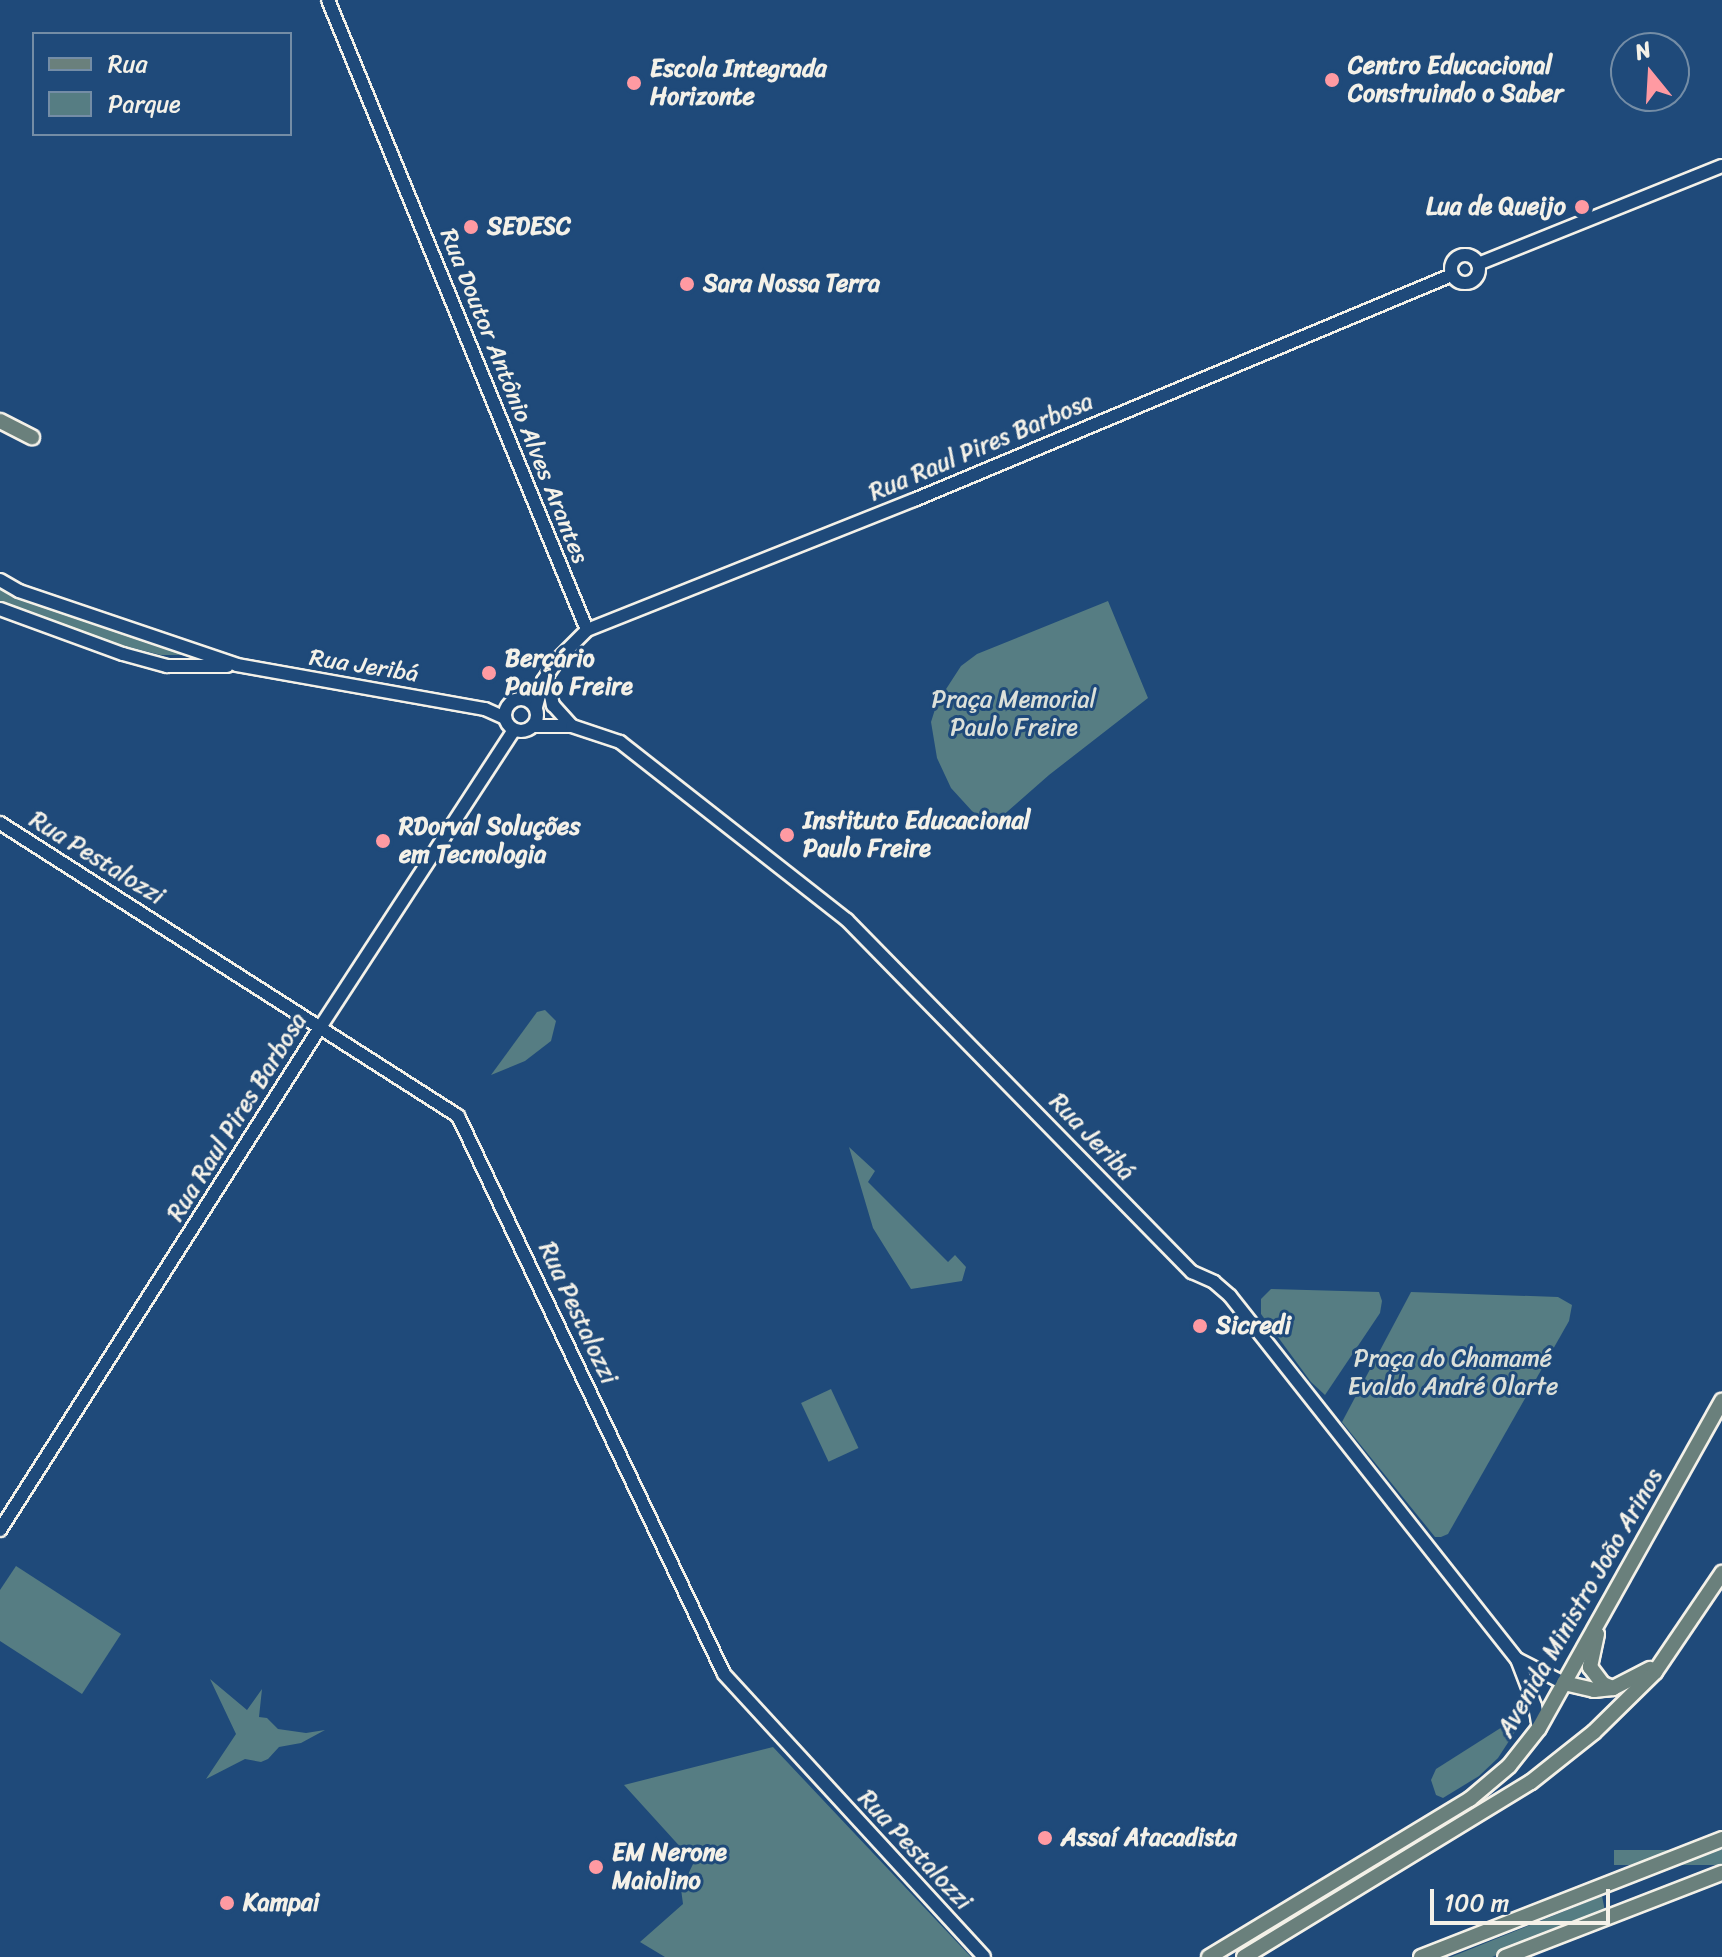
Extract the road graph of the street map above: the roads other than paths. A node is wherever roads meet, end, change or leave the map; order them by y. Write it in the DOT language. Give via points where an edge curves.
graph roads {
  1 [pos="328,0"];
  2 [pos="1722,166"];
  3 [pos="0,421"];
  4 [pos="32,437"];
  5 [pos="0,580"];
  6 [pos="0,609"];
  7 [pos="587,630"];
  8 [pos="237,665"];
  9 [pos="545,678"];
  10 [pos="515,701"];
  11 [pos="485,709"];
  12 [pos="537,709"];
  13 [pos="505,718"];
  14 [pos="568,725"];
  15 [pos="533,726"];
  16 [pos="514,730"];
  17 [pos="0,823"];
  18 [pos="321,1026"];
  19 [pos="1722,1401"];
  20 [pos="0,1530"];
  21 [pos="1722,1573"];
  22 [pos="1603,1612"];
  23 [pos="1677,1640"];
  24 [pos="1517,1659"];
  25 [pos="1564,1683"];
  26 [pos="1613,1688"];
  27 [pos="1539,1728"];
  28 [pos="1722,1839"];
  29 [pos="1722,1873"];
  30 [pos="984,1957"];
  31 [pos="1209,1957"];
  32 [pos="1244,1957"];
  33 [pos="1421,1957"];
  34 [pos="1505,1957"];
  1 -- 7 [label="street, Rua Doutor Antônio Alves Arantes"];
  2 -- 7 [label="street, Rua Raul Pires Barbosa" via="1478,264 1462,256 1452,266 1452,275"];
  3 -- 4 [label="main road"];
  5 -- 8 [label="street, Rua Jeribá"];
  6 -- 8 [label="street, Rua Jeribá" via="167,666"];
  7 -- 9 [label="street, Rua Raul Pires Barbosa"];
  8 -- 11 [label="street, Rua Jeribá"];
  9 -- 10 [label="street, Rua Raul Pires Barbosa"];
  9 -- 12 [label="street, Rua Raul Pires Barbosa"];
  9 -- 14 [label="street" via="553,705"];
  10 -- 11 [label="street, Rua Jeribá"];
  10 -- 12 [label="street, Rua Jeribá"];
  10 -- 13 [label="street"];
  11 -- 13 [label="street, Rua Jeribá"];
  12 -- 14 [label="street, Rua Jeribá"];
  12 -- 15 [label="street, Rua Raul Pires Barbosa"];
  13 -- 16 [label="street"];
  14 -- 15 [label="street, Rua Jeribá"];
  14 -- 24 [label="street, Rua Jeribá" via="620,742 847,920 1192,1272 1230,1296"];
  15 -- 16 [label="street, Rua Jeribá"];
  16 -- 18 [label="street, Rua Raul Pires Barbosa"];
  17 -- 18 [label="street, Rua Pestalozzi"];
  18 -- 20 [label="street, Rua Raul Pires Barbosa"];
  18 -- 30 [label="street, Rua Pestalozzi" via="458,1116 724,1674"];
  19 -- 22 [label="main road, Avenida Ministro João Arinos"];
  21 -- 23 [label="main road"];
  22 -- 25 [label="main road, Avenida Ministro João Arinos"];
  22 -- 26 [label="main road" via="1590,1667 1597,1679"];
  23 -- 26 [label="main road" via="1652,1668"];
  23 -- 32 [label="main road" via="1655,1672 1594,1732 1531,1782"];
  24 -- 25 [label="street"];
  24 -- 27 [label="street"];
  25 -- 26 [label="main road"];
  25 -- 27 [label="main road, Avenida Ministro João Arinos"];
  27 -- 31 [label="main road, Avenida Ministro João Arinos" via="1509,1766 1470,1799"];
  28 -- 33 [label="main road"];
  29 -- 34 [label="main road"];
}
